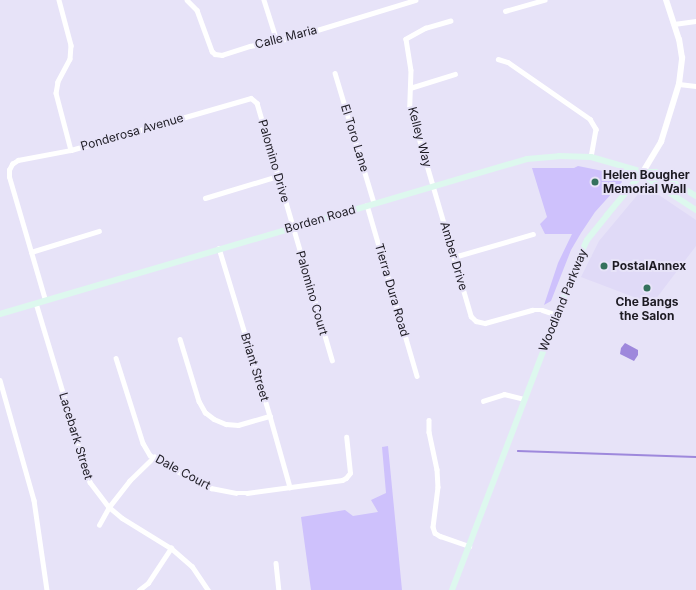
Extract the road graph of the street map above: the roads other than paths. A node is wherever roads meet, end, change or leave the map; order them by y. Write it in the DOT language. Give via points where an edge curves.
graph roads {
  1 [pos="59,0"];
  2 [pos="188,0"];
  3 [pos="264,0"];
  4 [pos="415,0"];
  5 [pos="544,0"];
  6 [pos="666,0"];
  7 [pos="505,11"];
  8 [pos="451,21"];
  9 [pos="696,21"];
  10 [pos="674,24"];
  11 [pos="277,41"];
  12 [pos="498,59"];
  13 [pos="335,73"];
  14 [pos="455,74"];
  15 [pos="679,84"];
  16 [pos="696,86"];
  17 [pos="410,88"];
  18 [pos="251,98"];
  19 [pos="71,150"];
  20 [pos="591,157"];
  21 [pos="643,172"];
  22 [pos="278,176"];
  23 [pos="434,186"];
  24 [pos="696,196"];
  25 [pos="205,198"];
  26 [pos="374,203"];
  27 [pos="367,205"];
  28 [pos="696,210"];
  29 [pos="293,227"];
  30 [pos="99,231"];
  31 [pos="533,234"];
  32 [pos="219,248"];
  33 [pos="31,252"];
  34 [pos="454,257"];
  35 [pos="45,300"];
  36 [pos="36,303"];
  37 [pos="0,314"];
  38 [pos="556,315"];
  39 [pos="180,339"];
  40 [pos="116,358"];
  41 [pos="332,360"];
  42 [pos="417,376"];
  43 [pos="0,380"];
  44 [pos="524,398"];
  45 [pos="484,401"];
  46 [pos="270,416"];
  47 [pos="429,420"];
  48 [pos="346,437"];
  49 [pos="154,457"];
  50 [pos="290,487"];
  51 [pos="109,507"];
  52 [pos="99,525"];
  53 [pos="469,546"];
  54 [pos="171,548"];
  55 [pos="276,563"];
  56 [pos="47,590"];
  57 [pos="139,590"];
  58 [pos="208,590"];
  59 [pos="279,590"];
  60 [pos="452,590"];
  1 -- 19 [label="street" via="71,45 70,59 58,82 56,93"];
  2 -- 11 [label="street, Calle Maria" via="197,10 212,51 216,54 222,55"];
  3 -- 11 [label="street"];
  4 -- 11 [label="street, Calle Maria"];
  5 -- 7 [label="street"];
  6 -- 10 [label="street, Woodland Parkway"];
  8 -- 17 [label="street, Kelley Way" via="426,28 406,39 411,70"];
  9 -- 10 [label="street"];
  10 -- 15 [label="street, Woodland Parkway" via="682,58"];
  12 -- 20 [label="street" via="508,62 590,119 596,129"];
  13 -- 26 [label="street, El Toro Lane"];
  14 -- 17 [label="street"];
  15 -- 16 [label="street"];
  15 -- 21 [label="street, Woodland Parkway" via="661,142"];
  17 -- 23 [label="street, Kelley Way" via="410,107"];
  18 -- 19 [label="street, Ponderosa Avenue"];
  18 -- 22 [label="street, Palomino Drive" via="258,103"];
  19 -- 33 [label="street, Ponderosa Avenue" via="18,160 9,170"];
  20 -- 21 [label="main road, Borden Road"];
  20 -- 23 [label="main road, Borden Road" via="527,159"];
  21 -- 24 [label="main road, Borden Road" via="656,172"];
  21 -- 28 [label="main road" via="650,180"];
  21 -- 38 [label="main road, Woodland Parkway" via="587,240"];
  22 -- 25 [label="street"];
  22 -- 29 [label="street, Palomino Drive"];
  23 -- 26 [label="main road, Borden Road"];
  23 -- 34 [label="street, Amber Drive"];
  26 -- 27 [label="main road, Borden Road"];
  27 -- 29 [label="main road, Borden Road"];
  27 -- 42 [label="street, Tierra Dura Road"];
  29 -- 32 [label="main road, Borden Road"];
  29 -- 41 [label="street, Palomino Court"];
  30 -- 33 [label="street"];
  31 -- 34 [label="street"];
  32 -- 35 [label="main road, Borden Road"];
  32 -- 46 [label="street, Briant Street"];
  33 -- 35 [label="street"];
  34 -- 38 [label="street, Amber Drive" via="471,316 479,322 485,323 532,310 542,310"];
  35 -- 36 [label="main road, Borden Road"];
  36 -- 37 [label="main road, Borden Road"];
  36 -- 51 [label="street, Lacebark Street" via="90,482"];
  38 -- 44 [label="main road, Woodland Parkway"];
  39 -- 46 [label="street" via="198,401 214,420 238,425"];
  40 -- 49 [label="street, Dale Court" via="143,443"];
  43 -- 56 [label="street" via="34,500"];
  44 -- 45 [label="street" via="504,394"];
  44 -- 53 [label="main road, Woodland Parkway"];
  46 -- 50 [label="street, Briant Street"];
  47 -- 53 [label="street" via="438,487 433,527 440,536"];
  48 -- 50 [label="street, Dale Court" via="350,473 346,478"];
  49 -- 50 [label="street, Dale Court" via="211,488 247,493"];
  49 -- 51 [label="street" via="129,480"];
  51 -- 52 [label="street"];
  51 -- 54 [label="street, Lacebark Street" via="122,518"];
  53 -- 60 [label="main road, Woodland Parkway"];
  54 -- 57 [label="street" via="148,584"];
  54 -- 58 [label="street, Lacebark Street" via="192,566"];
  55 -- 59 [label="street"];
}
